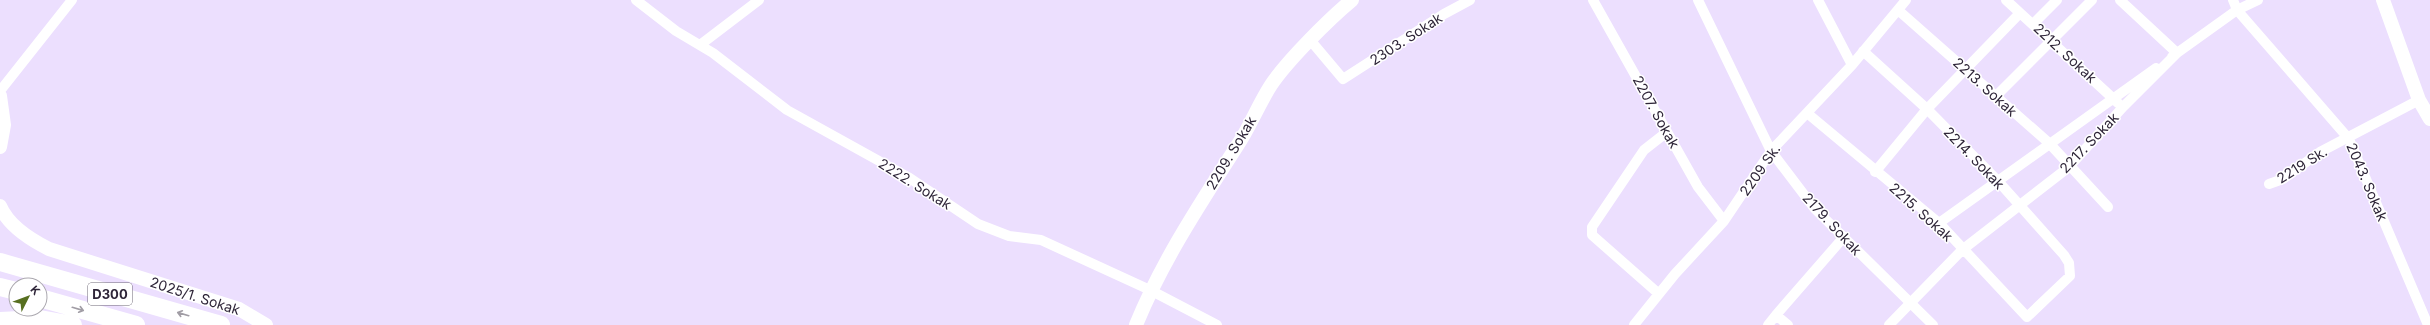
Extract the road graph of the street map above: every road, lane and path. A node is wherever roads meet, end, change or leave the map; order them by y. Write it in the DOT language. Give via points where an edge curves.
graph roads {
  1 [pos="72,0"];
  2 [pos="636,0"];
  3 [pos="759,0"];
  4 [pos="1352,0"];
  5 [pos="1470,0"];
  6 [pos="1698,0"];
  7 [pos="1818,0"];
  8 [pos="1906,0"];
  9 [pos="2006,0"];
  10 [pos="2056,0"];
  11 [pos="2092,0"];
  12 [pos="2120,0"];
  13 [pos="2258,0"];
  14 [pos="2383,0"];
  15 [pos="1597,1"];
  16 [pos="2235,5"];
  17 [pos="1898,10"];
  18 [pos="2020,13"];
  19 [pos="2033,24"];
  20 [pos="1311,41"];
  21 [pos="2052,41"];
  22 [pos="700,45"];
  23 [pos="1863,50"];
  24 [pos="2177,53"];
  25 [pos="1852,65"];
  26 [pos="1967,70"];
  27 [pos="0,91"];
  28 [pos="0,96"];
  29 [pos="1995,97"];
  30 [pos="2114,99"];
  31 [pos="2420,100"];
  32 [pos="2123,107"];
  33 [pos="1927,109"];
  34 [pos="1808,113"];
  35 [pos="2430,119"];
  36 [pos="1667,132"];
  37 [pos="2349,139"];
  38 [pos="2049,143"];
  39 [pos="0,147"];
  40 [pos="1771,151"];
  41 [pos="2069,167"];
  42 [pos="1875,172"];
  43 [pos="1998,181"];
  44 [pos="2269,184"];
  45 [pos="2018,205"];
  46 [pos="0,206"];
  47 [pos="2108,207"];
  48 [pos="1724,221"];
  49 [pos="1938,224"];
  50 [pos="1843,238"];
  51 [pos="1962,250"];
  52 [pos="0,256"];
  53 [pos="0,262"];
  54 [pos="76,284"];
  55 [pos="1150,290"];
  56 [pos="1659,294"];
  57 [pos="48,300"];
  58 [pos="1912,303"];
  59 [pos="1776,315"];
  60 [pos="2027,317"];
  61 [pos="0,321"];
  62 [pos="73,325"];
  63 [pos="136,325"];
  64 [pos="221,325"];
  65 [pos="266,325"];
  66 [pos="1136,325"];
  67 [pos="1217,325"];
  68 [pos="1634,325"];
  69 [pos="1768,325"];
  70 [pos="1788,325"];
  71 [pos="1889,325"];
  72 [pos="1933,325"];
  73 [pos="2428,325"];
  1 -- 27 [label="street"];
  2 -- 22 [label="street, 2222. Sokak" via="676,31"];
  3 -- 22 [label="street"];
  4 -- 20 [label="street, 2209. Sokak"];
  5 -- 20 [label="street, 2303. Sokak" via="1343,79"];
  6 -- 40 [label="street, 2179. Sokak"];
  7 -- 25 [label="street"];
  8 -- 17 [label="street, 2209 Sk."];
  9 -- 18 [label="street, 2212. Sokak"];
  10 -- 19 [label="street"];
  11 -- 21 [label="street"];
  12 -- 24 [label="street"];
  13 -- 16 [label="street, 2217. Sokak"];
  14 -- 31 [label="street"];
  15 -- 36 [label="street, 2207. Sokak"];
  16 -- 24 [label="street, 2217. Sokak"];
  16 -- 37 [label="street, 2043. Sokak"];
  17 -- 23 [label="street, 2209 Sk."];
  17 -- 26 [label="street, 2213. Sokak"];
  18 -- 19 [label="street, 2212. Sokak"];
  18 -- 26 [label="street"];
  19 -- 21 [label="street, 2212. Sokak"];
  20 -- 55 [label="street, 2209. Sokak" via="1271,85 1240,142 1199,205"];
  21 -- 29 [label="street"];
  21 -- 30 [label="street, 2212. Sokak"];
  22 -- 55 [label="street, 2222. Sokak" via="787,110 908,177 978,224 1009,236 1041,240"];
  23 -- 25 [label="street, 2209 Sk."];
  23 -- 33 [label="street, 2214. Sokak"];
  24 -- 30 [label="street"];
  24 -- 32 [label="street, 2217. Sokak"];
  25 -- 34 [label="street, 2209 Sk."];
  26 -- 29 [label="street, 2213. Sokak"];
  26 -- 33 [label="street"];
  28 -- 39 [label="street" via="4,125"];
  29 -- 38 [label="street, 2213. Sokak"];
  30 -- 32 [label="street, 2212. Sokak"];
  30 -- 38 [label="street"];
  31 -- 35 [label="street"];
  31 -- 37 [label="street, 2219 Sk."];
  32 -- 41 [label="street, 2217. Sokak"];
  33 -- 42 [label="street"];
  33 -- 43 [label="street, 2214. Sokak"];
  34 -- 40 [label="street, 2209 Sk."];
  34 -- 42 [label="street, 2215. Sokak"];
  36 -- 48 [label="street, 2207. Sokak" via="1698,187"];
  36 -- 56 [label="street" via="1644,150 1592,227 1592,235"];
  37 -- 44 [label="street, 2219 Sk." via="2320,152 2283,179"];
  37 -- 73 [label="street, 2043. Sokak"];
  38 -- 41 [label="street, 2213. Sokak"];
  38 -- 43 [label="street"];
  40 -- 48 [label="street, 2209 Sk."];
  40 -- 50 [label="street, 2179. Sokak" via="1814,209"];
  41 -- 45 [label="street, 2217. Sokak"];
  41 -- 47 [label="street, 2213. Sokak"];
  42 -- 49 [label="street, 2215. Sokak"];
  43 -- 45 [label="street, 2214. Sokak"];
  43 -- 49 [label="street"];
  45 -- 51 [label="street, 2217. Sokak"];
  45 -- 60 [label="street, 2214. Sokak" via="2069,262 2070,276"];
  46 -- 65 [label="street, 2025/1. Sokak" via="4,216 36,242 49,249 239,309"];
  48 -- 56 [label="street, 2209 Sk."];
  49 -- 51 [label="street, 2215. Sokak"];
  50 -- 58 [label="street, 2179. Sokak"];
  50 -- 59 [label="street"];
  51 -- 58 [label="street, 2217. Sokak"];
  51 -- 60 [label="street, 2215. Sokak"];
  52 -- 54 [label="highway"];
  53 -- 54 [label="highway, D300"];
  64 -- 54 [label="highway, D300, one-way"];
  55 -- 66 [label="street, 2209. Sokak"];
  55 -- 67 [label="street, 2222. Sokak"];
  56 -- 68 [label="street, 2209 Sk."];
  57 -- 63 [label="highway, D300, one-way"];
  58 -- 71 [label="street, 2217. Sokak"];
  58 -- 72 [label="street, 2179. Sokak"];
  59 -- 69 [label="street"];
  59 -- 70 [label="street"];
  61 -- 62 [label="highway" via="40,319"];
}
